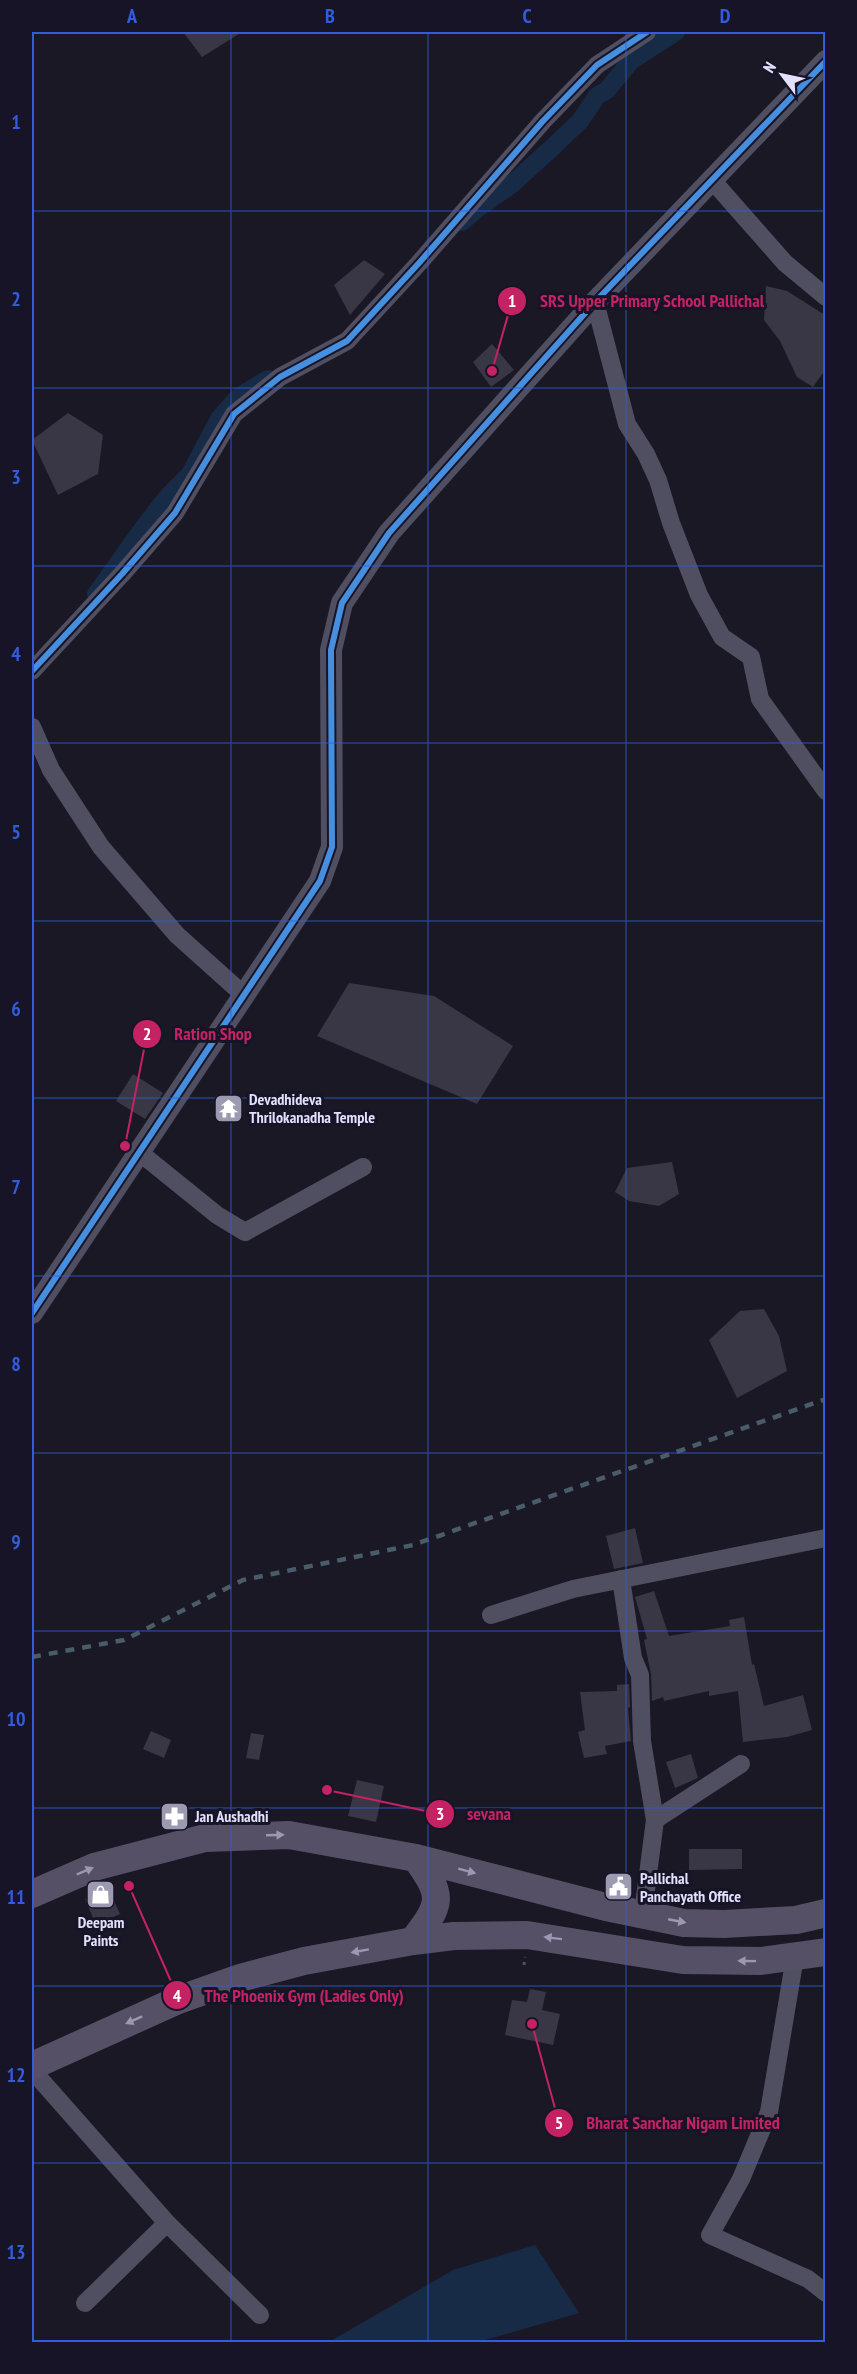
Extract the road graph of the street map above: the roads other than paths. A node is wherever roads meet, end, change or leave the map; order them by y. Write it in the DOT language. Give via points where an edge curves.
graph roads {
  1 [pos="647,32"];
  2 [pos="825,61"];
  3 [pos="712,180"];
  4 [pos="825,297"];
  5 [pos="595,302"];
  6 [pos="32,671"];
  7 [pos="32,727"];
  8 [pos="825,791"];
  9 [pos="245,996"];
  10 [pos="139,1152"];
  11 [pos="363,1167"];
  12 [pos="32,1313"];
  13 [pos="825,1538"];
  14 [pos="621,1580"];
  15 [pos="491,1614"];
  16 [pos="741,1764"];
  17 [pos="655,1820"];
  18 [pos="416,1858"];
  19 [pos="32,1894"];
  20 [pos="643,1913"];
  21 [pos="825,1913"];
  22 [pos="413,1941"];
  23 [pos="825,1952"];
  24 [pos="795,1957"];
  25 [pos="32,2068"];
  26 [pos="167,2223"];
  27 [pos="825,2293"];
  28 [pos="86,2303"];
  29 [pos="260,2315"];
  1 -- 6 [label="street" via="597,65 347,341 280,377 234,414 175,513"];
  2 -- 3 [label="street"];
  3 -- 4 [label="street" via="785,262"];
  3 -- 5 [label="street"];
  5 -- 8 [label="street" via="627,424 658,480 699,595 722,638 751,657 760,699"];
  5 -- 9 [label="street" via="389,533 342,603 331,650 332,847 320,881"];
  7 -- 9 [label="street" via="51,770 100,847 177,935"];
  9 -- 10 [label="street"];
  10 -- 11 [label="street" via="217,1215 245,1232"];
  10 -- 12 [label="street"];
  13 -- 14 [label="street"];
  14 -- 15 [label="street" via="573,1589"];
  14 -- 17 [label="street" via="633,1658 640,1675 642,1741"];
  16 -- 17 [label="street"];
  17 -- 20 [label="street"];
  19 -- 18 [label="main road, one-way" via="94,1867 205,1838 289,1835 358,1839"];
  18 -- 20 [label="main road, one-way"];
  18 -- 22 [label="main road" via="434,1884 437,1899 431,1918"];
  20 -- 21 [label="main road, one-way" via="684,1923 724,1924 796,1920"];
  24 -- 22 [label="main road, one-way" via="761,1962 683,1960 527,1935"];
  22 -- 25 [label="main road, one-way" via="303,1961 240,1978 178,2000"];
  23 -- 24 [label="main road"];
  24 -- 27 [label="street" via="769,2112 741,2179 710,2235 808,2278"];
  25 -- 26 [label="street"];
  26 -- 28 [label="street"];
  26 -- 29 [label="street"];
}
